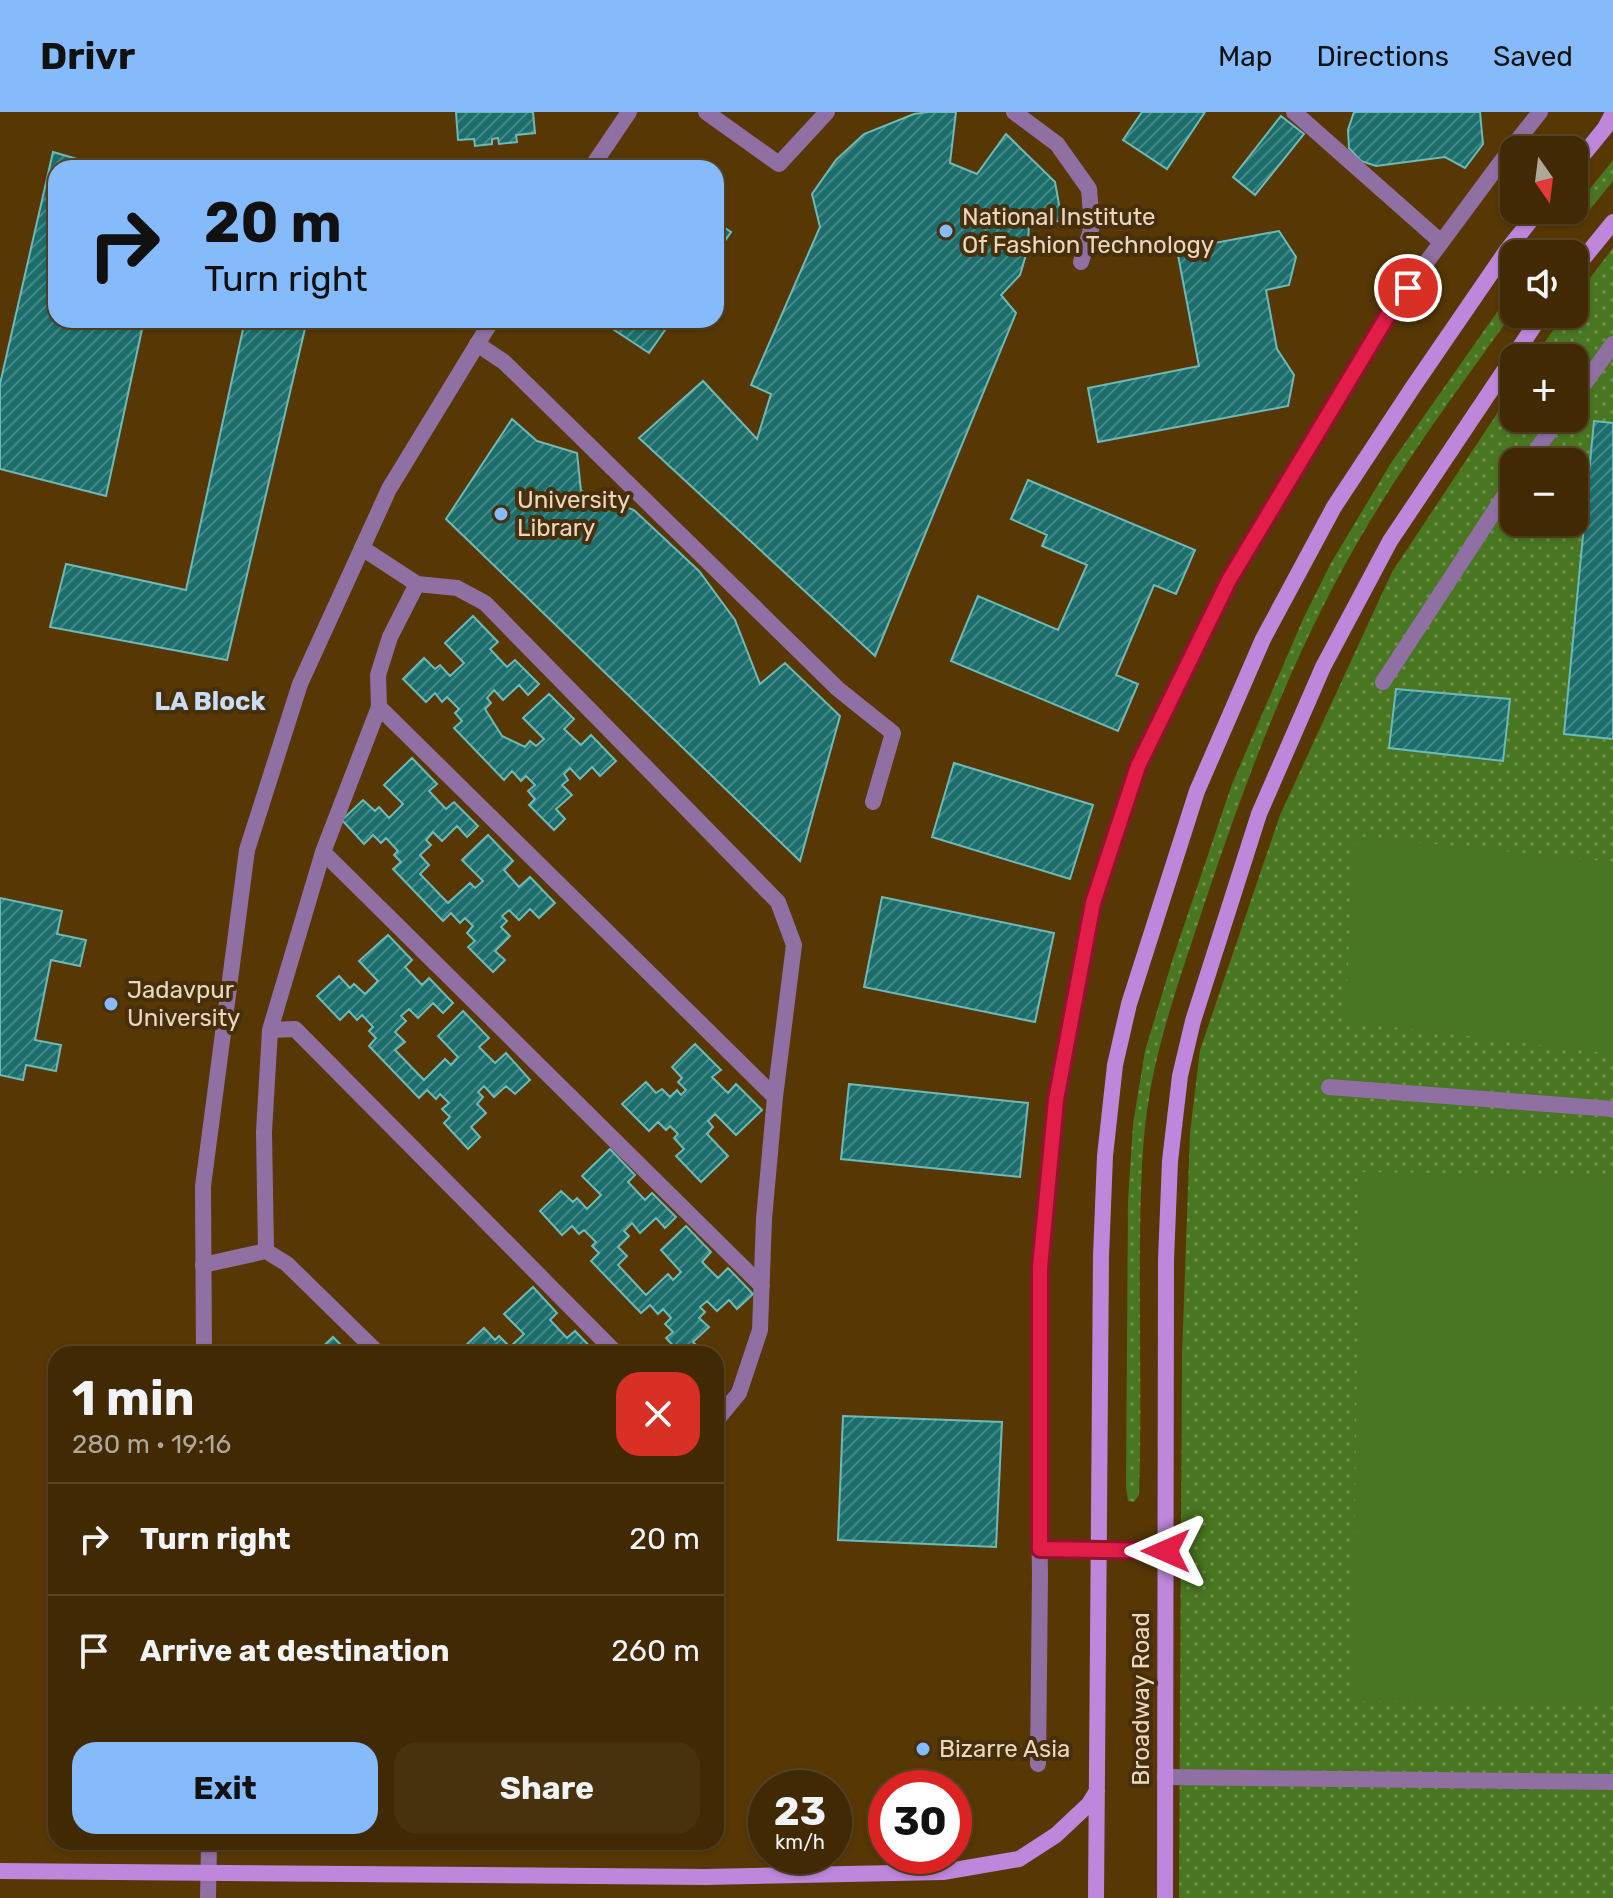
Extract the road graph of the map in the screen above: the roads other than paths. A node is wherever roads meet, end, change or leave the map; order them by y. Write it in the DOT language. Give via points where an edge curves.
graph roads {
  1 [pos="629,112"];
  2 [pos="706,112"];
  3 [pos="827,112"];
  4 [pos="1014,112"];
  5 [pos="1294,112"];
  6 [pos="1540,112"];
  7 [pos="1613,113"];
  8 [pos="1523,136"];
  9 [pos="1588,149"];
  10 [pos="596,160"];
  11 [pos="1500,167"];
  12 [pos="1613,222"];
  13 [pos="1528,224"];
  14 [pos="1441,242"];
  15 [pos="1588,253"];
  16 [pos="1081,262"];
  17 [pos="487,328"];
  18 [pos="1533,328"];
  19 [pos="477,344"];
  20 [pos="1613,344"];
  21 [pos="1588,379"];
  22 [pos="1500,502"];
  23 [pos="362,548"];
  24 [pos="417,584"];
  25 [pos="1383,682"];
  26 [pos="379,707"];
  27 [pos="873,802"];
  28 [pos="323,852"];
  29 [pos="270,1030"];
  30 [pos="1329,1087"];
  31 [pos="775,1097"];
  32 [pos="1613,1109"];
  33 [pos="266,1251"];
  34 [pos="203,1265"];
  35 [pos="762,1286"];
  36 [pos="204,1346"];
  37 [pos="371,1346"];
  38 [pos="609,1346"];
  39 [pos="724,1411"];
  40 [pos="1040,1549"];
  41 [pos="1099,1550"];
  42 [pos="1166,1551"];
  43 [pos="1038,1764"];
  44 [pos="1165,1777"];
  45 [pos="1613,1782"];
  46 [pos="1097,1791"];
  47 [pos="209,1850"];
  48 [pos="0,1871"];
  49 [pos="210,1872"];
  50 [pos="208,1898"];
  51 [pos="1096,1898"];
  52 [pos="1165,1898"];
  1 -- 10 [label="street"];
  2 -- 3 [label="street" via="779,164"];
  4 -- 16 [label="street" via="1057,144 1089,189 1092,226"];
  5 -- 14 [label="street"];
  6 -- 8 [label="street"];
  7 -- 9 [label="main road"];
  11 -- 14 [label="street"];
  12 -- 15 [label="main road"];
  13 -- 41 [label="main road, Broadway Road" via="1334,507 1263,639 1197,791 1129,1004 1115,1065 1101,1256"];
  14 -- 40 [label="street" via="1391,310 1229,580 1138,766 1093,903 1056,1100 1040,1267"];
  17 -- 19 [label="street"];
  18 -- 42 [label="main road, Broadway Road" via="1390,541 1323,667 1259,814 1193,1021 1170,1161"];
  19 -- 23 [label="street" via="389,489"];
  19 -- 27 [label="street" via="504,362 838,689 893,733"];
  20 -- 21 [label="street"];
  22 -- 25 [label="street"];
  23 -- 24 [label="street"];
  23 -- 34 [label="street" via="300,684 247,850 203,1186"];
  24 -- 26 [label="street" via="378,675"];
  24 -- 31 [label="street" via="457,588 485,603 778,902 794,945"];
  26 -- 28 [label="street"];
  26 -- 31 [label="street"];
  28 -- 29 [label="street"];
  28 -- 35 [label="street"];
  29 -- 33 [label="street" via="264,1132"];
  29 -- 38 [label="street" via="295,1029"];
  30 -- 32 [label="street"];
  31 -- 35 [label="street"];
  33 -- 34 [label="street"];
  33 -- 37 [label="street" via="287,1264"];
  34 -- 36 [label="street"];
  35 -- 39 [label="street" via="760,1330 739,1393"];
  40 -- 41 [label="street"];
  40 -- 43 [label="street"];
  41 -- 42 [label="street"];
  41 -- 46 [label="main road, Broadway Road"];
  42 -- 44 [label="main road, Broadway Road"];
  44 -- 45 [label="street"];
  44 -- 52 [label="main road, Broadway Road"];
  46 -- 49 [label="main road" via="1056,1835 1019,1859 943,1872 705,1877"];
  46 -- 51 [label="main road, Broadway Road"];
  47 -- 49 [label="street"];
  48 -- 49 [label="main road"];
  49 -- 50 [label="street"];
}
